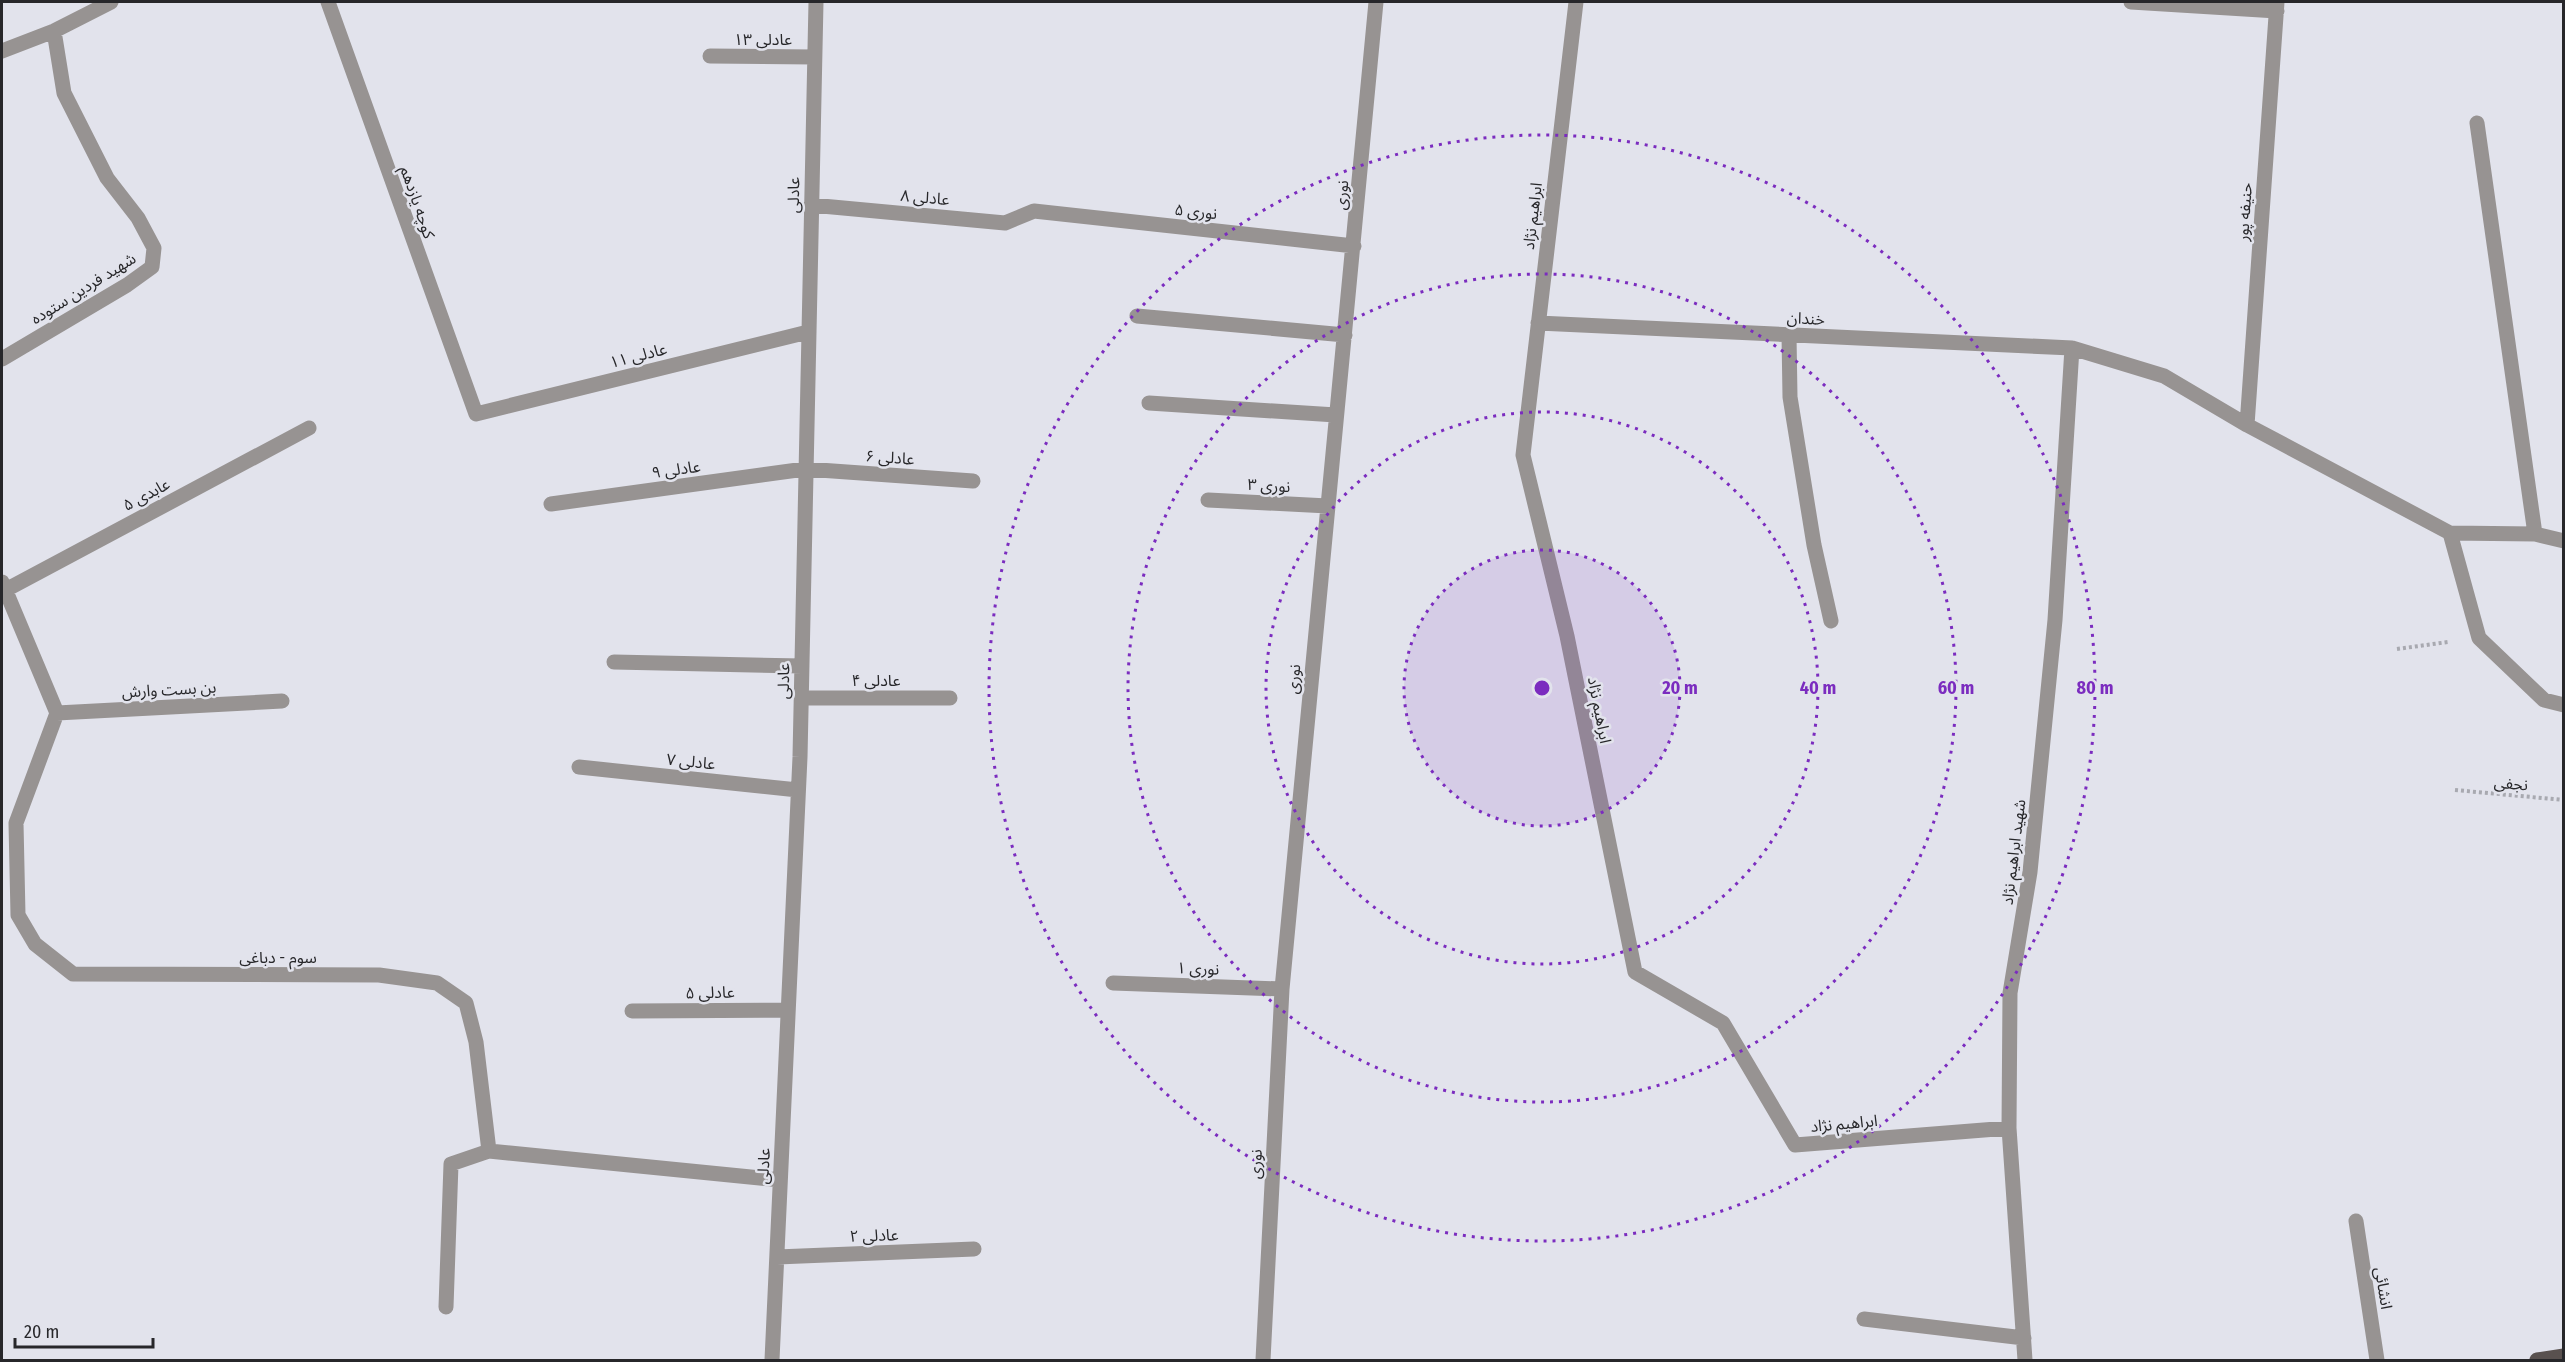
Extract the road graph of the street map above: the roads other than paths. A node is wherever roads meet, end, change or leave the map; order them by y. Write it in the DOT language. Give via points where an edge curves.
graph roads {
  1 [pos="111,2"];
  2 [pos="328,2"];
  3 [pos="816,2"];
  4 [pos="1376,2"];
  5 [pos="1576,2"];
  6 [pos="2131,2"];
  7 [pos="2277,6"];
  8 [pos="54,31"];
  9 [pos="2,51"];
  10 [pos="710,56"];
  11 [pos="814,57"];
  12 [pos="2478,123"];
  13 [pos="811,205"];
  14 [pos="1034,211"];
  15 [pos="1354,246"];
  16 [pos="1137,316"];
  17 [pos="1538,323"];
  18 [pos="808,332"];
  19 [pos="1345,335"];
  20 [pos="1789,335"];
  21 [pos="2072,348"];
  22 [pos="2,358"];
  23 [pos="1149,403"];
  24 [pos="476,414"];
  25 [pos="1336,416"];
  26 [pos="2247,425"];
  27 [pos="309,428"];
  28 [pos="805,469"];
  29 [pos="972,481"];
  30 [pos="1208,500"];
  31 [pos="551,504"];
  32 [pos="1328,506"];
  33 [pos="2450,533"];
  34 [pos="2535,534"];
  35 [pos="2564,541"];
  36 [pos="3,587"];
  37 [pos="1831,621"];
  38 [pos="614,662"];
  39 [pos="802,666"];
  40 [pos="801,698"];
  41 [pos="950,698"];
  42 [pos="282,701"];
  43 [pos="2564,705"];
  44 [pos="57,713"];
  45 [pos="579,766"];
  46 [pos="798,790"];
  47 [pos="1113,983"];
  48 [pos="1282,989"];
  49 [pos="788,1010"];
  50 [pos="632,1011"];
  51 [pos="2009,1128"];
  52 [pos="489,1151"];
  53 [pos="780,1180"];
  54 [pos="2356,1221"];
  55 [pos="974,1250"];
  56 [pos="777,1257"];
  57 [pos="446,1307"];
  58 [pos="1864,1319"];
  59 [pos="2024,1338"];
  60 [pos="2564,1356"];
  61 [pos="772,1360"];
  62 [pos="1263,1360"];
  63 [pos="2025,1360"];
  64 [pos="2377,1360"];
  65 [pos="2537,1360"];
  1 -- 8 [label="street"];
  2 -- 24 [label="street, کوچه یازدهم"];
  3 -- 11 [label="street, عادلی"];
  4 -- 15 [label="street, نوری"];
  5 -- 17 [label="street, ابراهیم نژاد"];
  6 -- 7 [label="street"];
  7 -- 26 [label="street, حنیفه پور"];
  8 -- 9 [label="street"];
  8 -- 22 [label="street, شهید فردین ستوده" via="64,93 107,178 138,218 154,248 152,267"];
  10 -- 11 [label="street, عادلی ۱۳"];
  11 -- 13 [label="street, عادلی"];
  12 -- 34 [label="street"];
  13 -- 14 [label="street, عادلی ۸" via="1005,223"];
  13 -- 18 [label="street, عادلی"];
  14 -- 15 [label="street, نوری ۵"];
  15 -- 19 [label="street, نوری"];
  16 -- 19 [label="street"];
  17 -- 20 [label="street, خندان"];
  17 -- 51 [label="street, ابراهیم نژاد" via="1522,455 1567,636 1635,972 1723,1023 1795,1145"];
  18 -- 24 [label="street, عادلی ۱۱"];
  18 -- 28 [label="street, عادلی"];
  19 -- 25 [label="street, نوری"];
  20 -- 21 [label="street, خندان"];
  20 -- 37 [label="street" via="1790,397 1814,545"];
  21 -- 26 [label="street" via="2164,376"];
  21 -- 51 [label="street, شهید ابراهیم نژاد" via="2055,620 2030,872 2010,993"];
  23 -- 25 [label="street"];
  25 -- 32 [label="street, نوری"];
  26 -- 33 [label="street"];
  27 -- 36 [label="street, عابدی ۵"];
  28 -- 29 [label="street, عادلی ۶"];
  28 -- 31 [label="street, عادلی ۹"];
  28 -- 39 [label="street, عادلی"];
  30 -- 32 [label="street, نوری ۳"];
  32 -- 48 [label="street, نوری"];
  33 -- 34 [label="street"];
  33 -- 43 [label="street" via="2479,638 2544,700"];
  34 -- 35 [label="street"];
  36 -- 44 [label="street"];
  38 -- 39 [label="street"];
  39 -- 40 [label="street, عادلی"];
  40 -- 41 [label="street, عادلی ۴"];
  40 -- 46 [label="street, عادلی"];
  42 -- 44 [label="street, بن بست وارش"];
  44 -- 52 [label="street, سوم - دباغی" via="16,822 18,915 35,944 73,974 379,975 436,983 466,1003 476,1042"];
  45 -- 46 [label="street, عادلی ۷"];
  46 -- 49 [label="street, عادلی"];
  47 -- 48 [label="street, نوری ۱"];
  48 -- 62 [label="street, نوری"];
  49 -- 50 [label="street, عادلی ۵"];
  49 -- 53 [label="street, عادلی"];
  51 -- 59 [label="street, شهید ابراهیم نژاد"];
  52 -- 53 [label="street"];
  52 -- 57 [label="street" via="451,1164"];
  53 -- 56 [label="street, عادلی"];
  54 -- 64 [label="street, انشائی"];
  55 -- 56 [label="street, عادلی ۲"];
  56 -- 61 [label="street, عادلی"];
  58 -- 59 [label="street"];
  59 -- 63 [label="street, شهید ابراهیم نژاد"];
  60 -- 65 [label="main road"];
}
